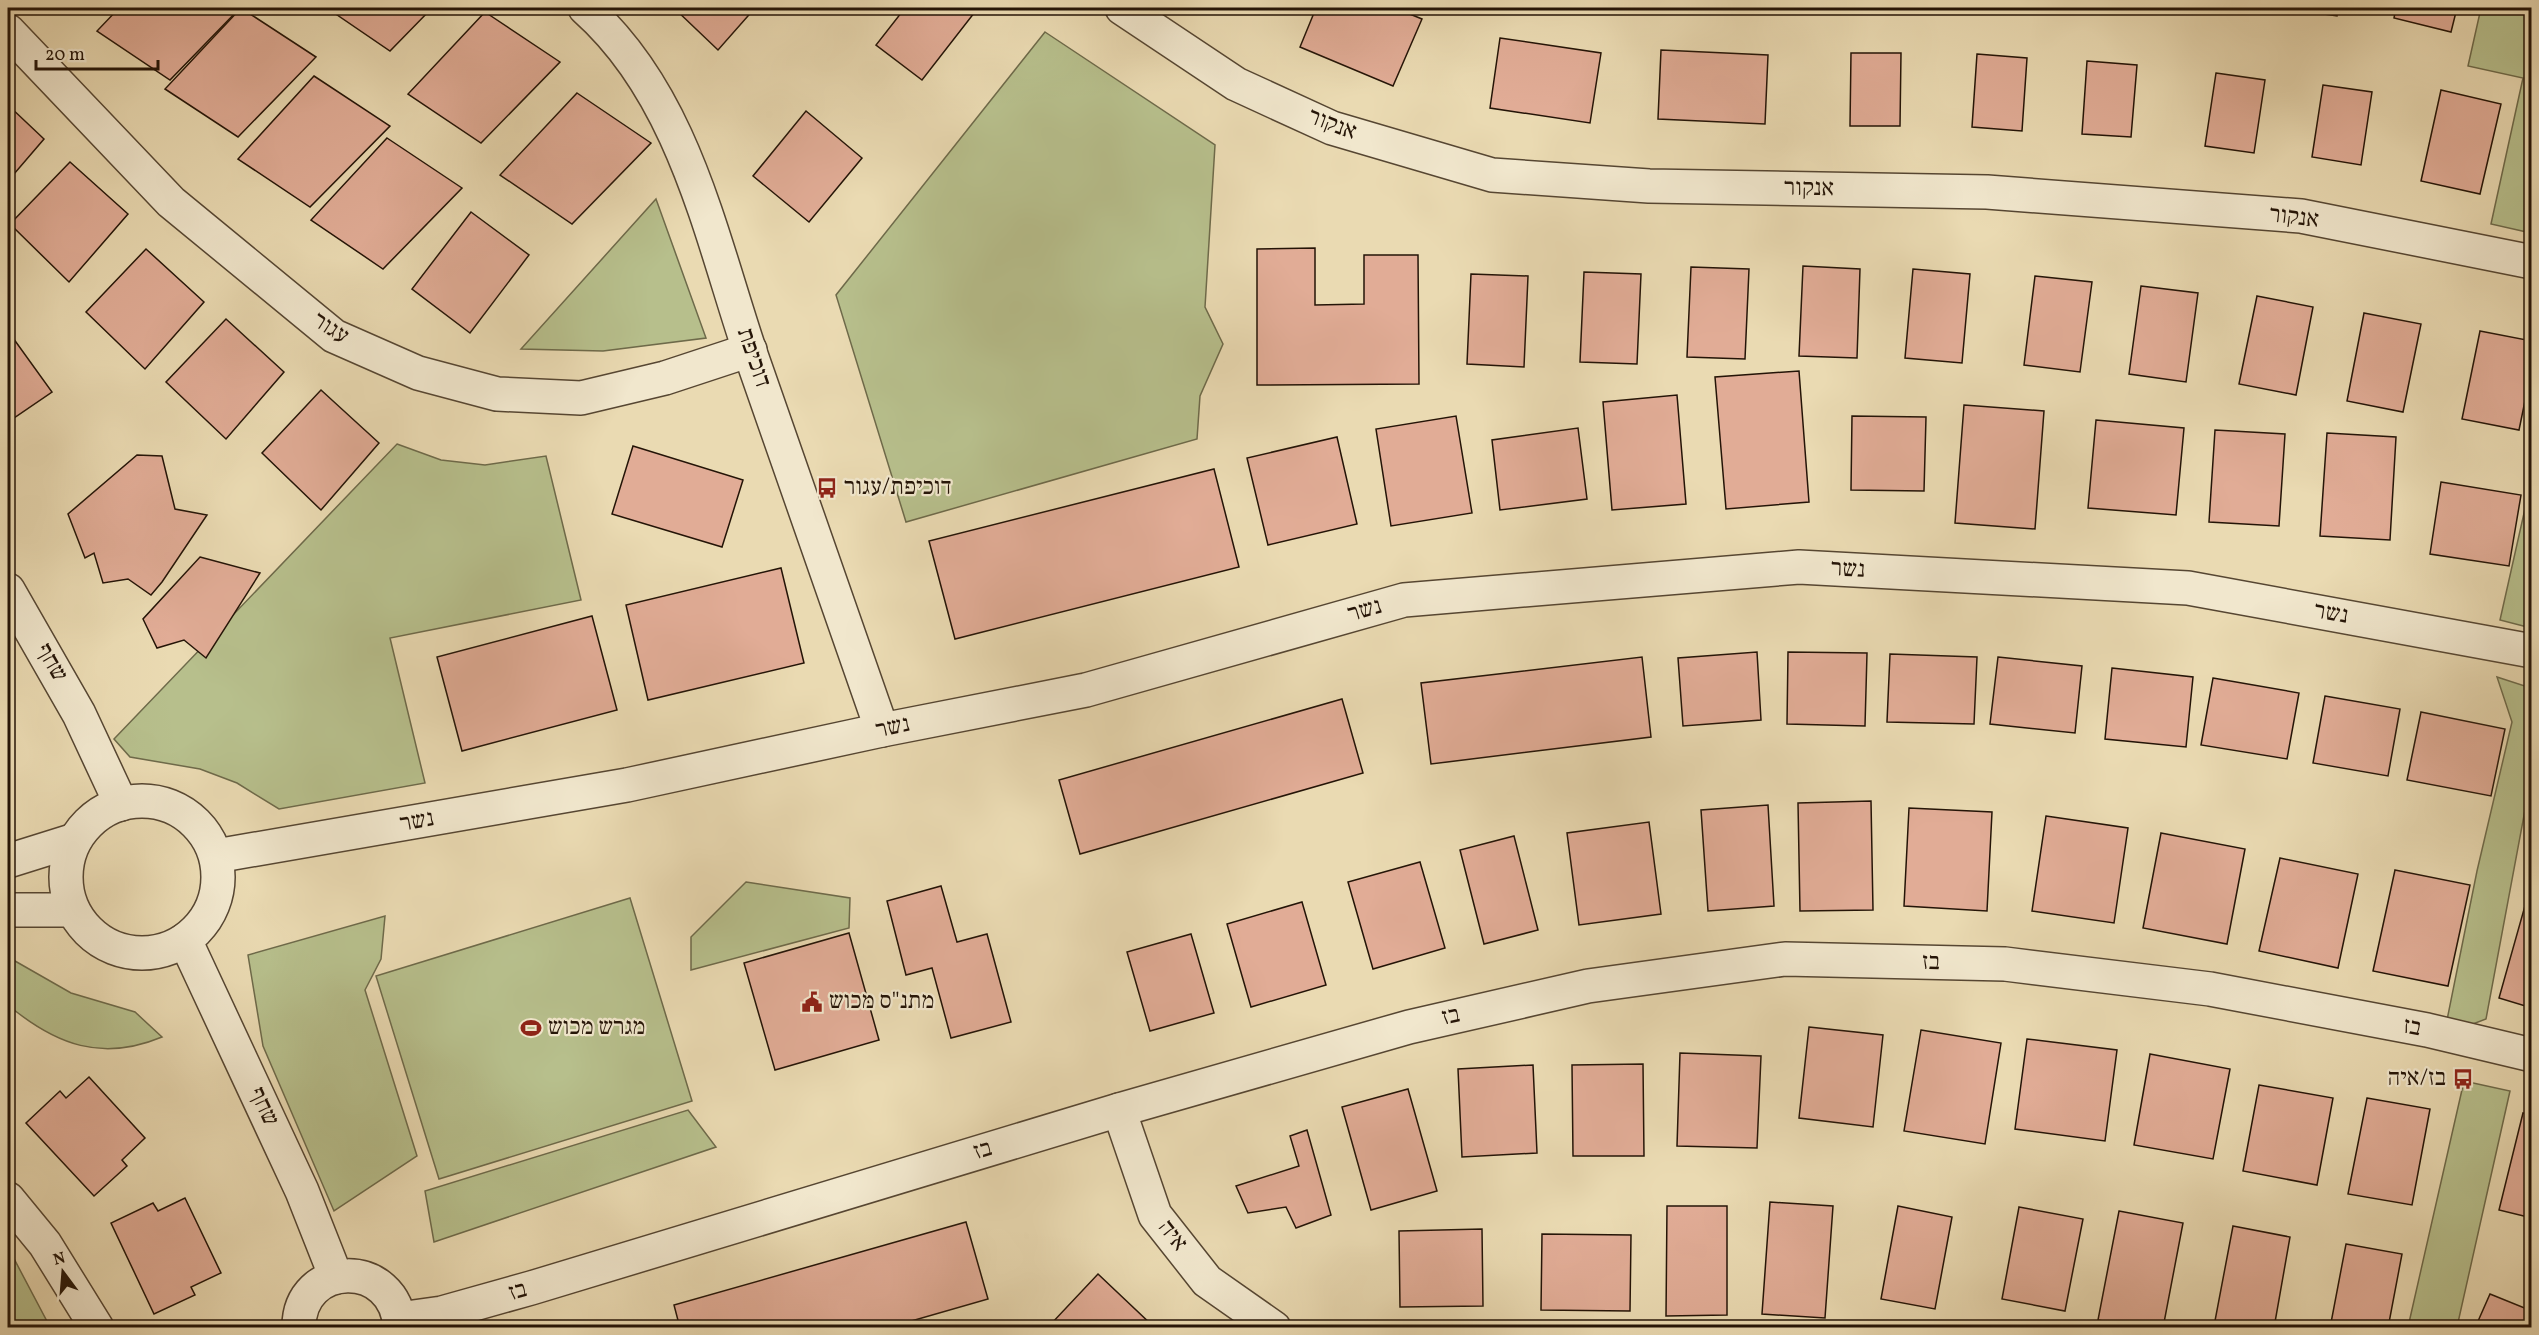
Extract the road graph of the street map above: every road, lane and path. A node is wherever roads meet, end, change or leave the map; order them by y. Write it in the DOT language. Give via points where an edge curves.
graph roads {
  1 [pos="585,8"];
  2 [pos="1122,8"];
  3 [pos="8,31"];
  4 [pos="2532,262"];
  5 [pos="750,350"];
  6 [pos="8,590"];
  7 [pos="2532,651"];
  8 [pos="882,730"];
  9 [pos="121,804"];
  10 [pos="75,840"];
  11 [pos="216,856"];
  12 [pos="8,861"];
  13 [pos="8,910"];
  14 [pos="72,910"];
  15 [pos="185,940"];
  16 [pos="2532,1055"];
  17 [pos="1119,1110"];
  18 [pos="8,1199"];
  19 [pos="336,1277"];
  20 [pos="301,1316"];
  21 [pos="400,1323"];
  22 [pos="97,1328"];
  23 [pos="281,1328"];
  24 [pos="1274,1328"];
  1 -- 5 [label="street, דוכיפת" via="647,80 688,161"];
  2 -- 4 [label="street, אנקור" via="1236,84 1332,128 1492,175 1649,186 1987,192 2301,216"];
  3 -- 5 [label="street, עגור" via="171,202 334,336 418,374 497,394 581,398 665,378"];
  5 -- 8 [label="street, דוכיפת"];
  6 -- 9 [label="street, שחף" via="80,714"];
  7 -- 8 [label="street, נשר" via="2188,588 1799,567 1404,600 1086,690"];
  8 -- 11 [label="street, נשר" via="627,786"];
  9 -- 10 [label="street" via="98,814"];
  9 -- 11 [label="street" via="151,801 179,811 198,825"];
  10 -- 12 [label="street"];
  10 -- 14 [label="street" via="65,874"];
  11 -- 15 [label="street" via="218,880 214,903 203,924"];
  13 -- 14 [label="street"];
  14 -- 15 [label="street" via="86,930 115,949 150,953"];
  15 -- 19 [label="street, שחף" via="302,1191"];
  16 -- 17 [label="street, בז" via="2427,1030 2210,989 2005,964 1785,959 1588,987 1409,1027"];
  17 -- 21 [label="street, בז" via="531,1288"];
  17 -- 24 [label="street, איה" via="1155,1215 1207,1281"];
  18 -- 22 [label="street" via="45,1244"];
  19 -- 20 [label="street" via="317,1287"];
  19 -- 21 [label="street" via="359,1276 380,1286 395,1304"];
  20 -- 23 [label="street"];
}
